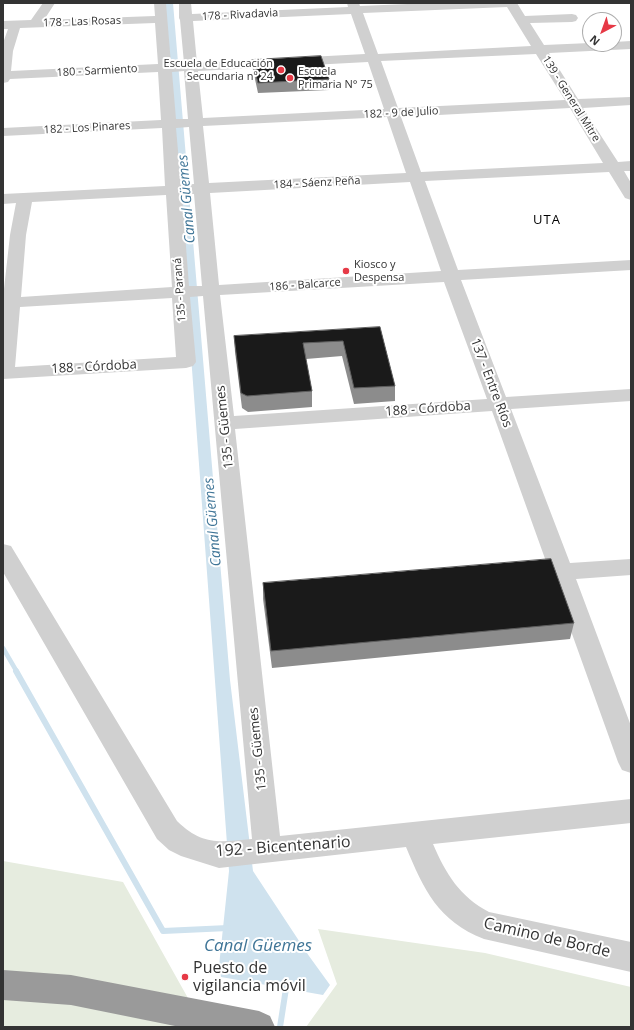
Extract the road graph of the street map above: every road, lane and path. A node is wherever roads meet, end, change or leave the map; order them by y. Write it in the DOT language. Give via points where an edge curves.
graph roads {
  1 [pos="49,3"];
  2 [pos="160,3"];
  3 [pos="354,6"];
  4 [pos="515,9"];
  5 [pos="185,10"];
  6 [pos="568,13"];
  7 [pos="161,19"];
  8 [pos="36,24"];
  9 [pos="9,25"];
  10 [pos="631,45"];
  11 [pos="540,49"];
  12 [pos="372,58"];
  13 [pos="187,66"];
  14 [pos="166,68"];
  15 [pos="3,76"];
  16 [pos="631,101"];
  17 [pos="575,104"];
  18 [pos="392,113"];
  19 [pos="194,124"];
  20 [pos="170,125"];
  21 [pos="3,132"];
  22 [pos="631,166"];
  23 [pos="614,167"];
  24 [pos="415,178"];
  25 [pos="187,190"];
  26 [pos="631,195"];
  27 [pos="25,198"];
  28 [pos="3,199"];
  29 [pos="631,265"];
  30 [pos="451,276"];
  31 [pos="208,291"];
  32 [pos="184,293"];
  33 [pos="7,303"];
  34 [pos="186,362"];
  35 [pos="4,373"];
  36 [pos="631,395"];
  37 [pos="498,404"];
  38 [pos="225,423"];
  39 [pos="6,563"];
  40 [pos="631,567"];
  41 [pos="562,572"];
  42 [pos="631,762"];
  43 [pos="631,811"];
  44 [pos="415,835"];
  45 [pos="264,851"];
  46 [pos="631,958"];
  47 [pos="3,985"];
  48 [pos="259,1027"];
  1 -- 8 [label="street"];
  2 -- 7 [label="street, 135 - Paraná"];
  3 -- 4 [label="street, 178 - Rivadavia"];
  3 -- 5 [label="street, 178 - Rivadavia"];
  3 -- 12 [label="street, 137 - Entre Ríos"];
  4 -- 6 [label="street, 178 - Rivadavia"];
  4 -- 11 [label="street, 139 - General Mitre"];
  5 -- 13 [label="street, 135 - Güemes" via="189,43"];
  7 -- 8 [label="street, 178 - Las Rosas"];
  7 -- 14 [label="street, 135 - Paraná"];
  8 -- 9 [label="street, 178 - Las Rosas"];
  9 -- 15 [label="street"];
  10 -- 11 [label="street, 180 - Sarmiento"];
  11 -- 12 [label="street, 180 - Sarmiento"];
  11 -- 17 [label="street, 139 - General Mitre"];
  12 -- 13 [label="street, 180 - Sarmiento"];
  12 -- 18 [label="street, 137 - Entre Ríos"];
  13 -- 14 [label="street, 180 - Sarmiento"];
  13 -- 19 [label="street, 135 - Güemes"];
  14 -- 15 [label="street, 180 - Sarmiento"];
  14 -- 20 [label="street, 135 - Paraná"];
  16 -- 17 [label="street, 182 - 9 de Julio"];
  17 -- 18 [label="street, 182 - 9 de Julio"];
  17 -- 23 [label="street, 139 - General Mitre"];
  18 -- 19 [label="street, 182 - 9 de Julio"];
  18 -- 24 [label="street, 137 - Entre Ríos"];
  19 -- 20 [label="street, 182 - 9 de Julio"];
  19 -- 25 [label="street, 135 - Güemes"];
  20 -- 21 [label="street, 182 - Los Pinares"];
  20 -- 25 [label="street, 135 - Paraná"];
  22 -- 23 [label="street, 184 - Sáenz Peña"];
  23 -- 24 [label="street, 184 - Sáenz Peña"];
  23 -- 26 [label="street, 139 - General Mitre"];
  24 -- 25 [label="street, 184 - Sáenz Peña"];
  24 -- 30 [label="street, 137 - Entre Ríos"];
  25 -- 27 [label="street, 184 - Sáenz Peña"];
  25 -- 31 [label="street, 135 - Güemes"];
  25 -- 32 [label="street, 135 - Paraná"];
  27 -- 28 [label="street, 184 - Sáenz Peña"];
  27 -- 33 [label="street"];
  29 -- 30 [label="street, 186 - Balcarce"];
  30 -- 31 [label="street, 186 - Balcarce"];
  30 -- 37 [label="street, 137 - Entre Ríos"];
  31 -- 32 [label="street, 186 - Balcarce"];
  31 -- 38 [label="street, 135 - Güemes"];
  32 -- 33 [label="street, 186 - Balcarce"];
  32 -- 34 [label="street, 135 - Paraná"];
  33 -- 35 [label="street"];
  34 -- 35 [label="street, 188 - Córdoba"];
  36 -- 37 [label="street, 188 - Córdoba"];
  37 -- 38 [label="street, 188 - Córdoba"];
  37 -- 41 [label="street, 137 - Entre Ríos"];
  38 -- 45 [label="street, 135 - Güemes"];
  39 -- 45 [label="street, 192 - Bicentenario" via="167,830 177,841 189,848 219,855"];
  40 -- 41 [label="street"];
  41 -- 42 [label="street, 137 - Entre Ríos"];
  43 -- 44 [label="street, 192 - Bicentenario"];
  44 -- 45 [label="street, 192 - Bicentenario"];
  44 -- 46 [label="street, Camino de Borde" via="441,891 450,903 468,917 484,925"];
  47 -- 48 [label="highway" via="71,990"];
}
